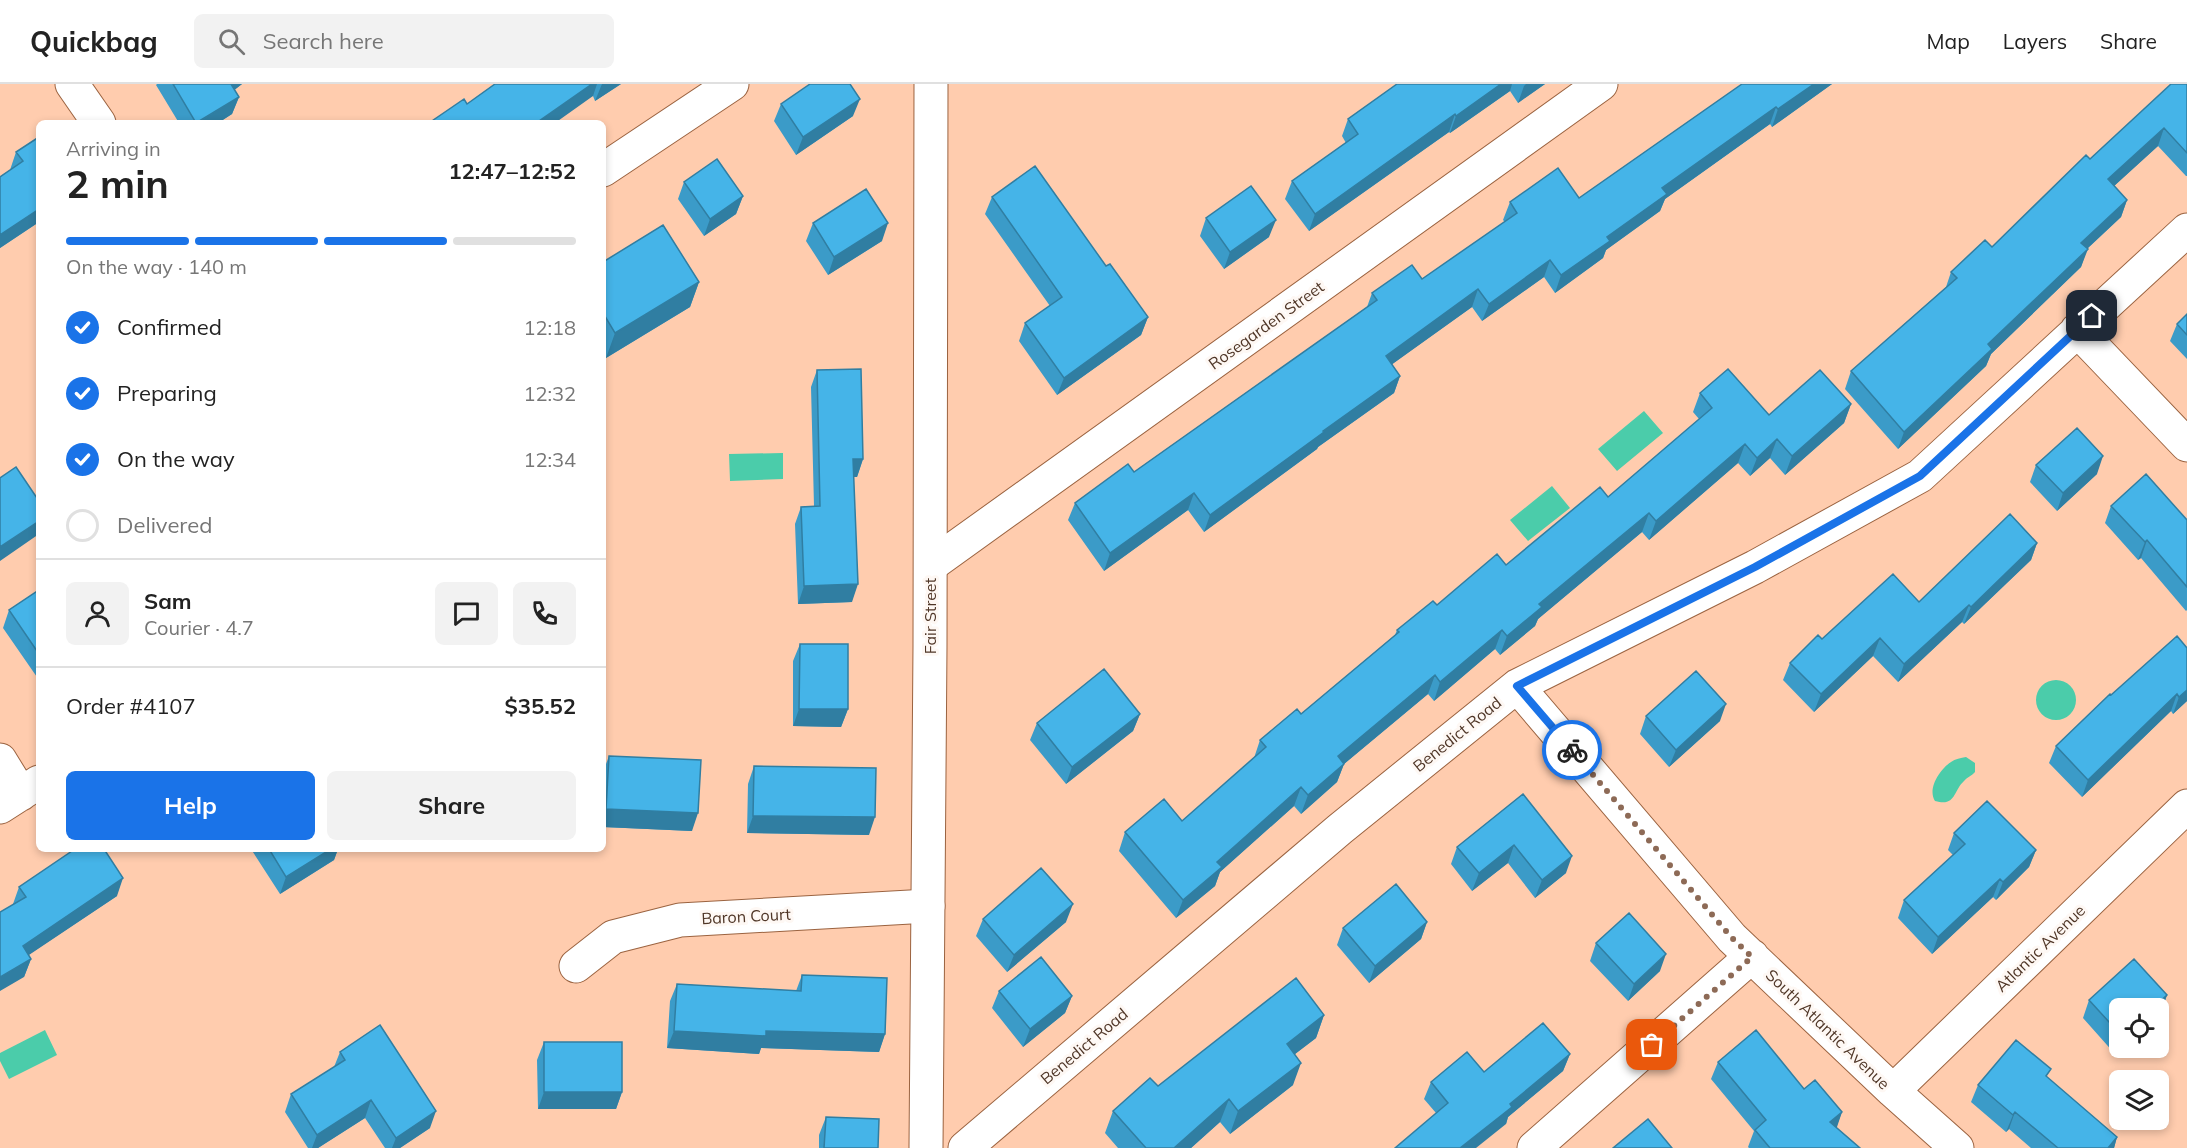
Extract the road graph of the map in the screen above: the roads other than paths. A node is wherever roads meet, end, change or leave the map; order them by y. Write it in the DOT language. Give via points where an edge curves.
graph roads {
  1 [pos="72,84"];
  2 [pos="732,84"];
  3 [pos="931,84"];
  4 [pos="1601,84"];
  5 [pos="97,120"];
  6 [pos="606,169"];
  7 [pos="2187,230"];
  8 [pos="2077,330"];
  9 [pos="2187,445"];
  10 [pos="931,565"];
  11 [pos="1517,686"];
  12 [pos="0,760"];
  13 [pos="20,794"];
  14 [pos="2187,806"];
  15 [pos="928,906"];
  16 [pos="1752,957"];
  17 [pos="576,966"];
  18 [pos="1893,1091"];
  19 [pos="926,1148"];
  20 [pos="965,1148"];
  21 [pos="1534,1148"];
  22 [pos="1957,1148"];
  1 -- 5 [label="street"];
  2 -- 6 [label="street"];
  3 -- 10 [label="street, Fair Street"];
  4 -- 10 [label="street, Rosegarden Street"];
  7 -- 8 [label="street, Benedict Road"];
  8 -- 9 [label="street"];
  8 -- 11 [label="street, Benedict Road" via="1920,476 1755,567"];
  10 -- 15 [label="street, Fair Street"];
  11 -- 16 [label="street, South Atlantic Avenue"];
  11 -- 20 [label="street, Benedict Road" via="1340,829"];
  12 -- 13 [label="street"];
  14 -- 18 [label="street, Atlantic Avenue"];
  15 -- 17 [label="street, Baron Court" via="680,920 613,937"];
  15 -- 19 [label="street, Fair Street"];
  16 -- 18 [label="street, South Atlantic Avenue"];
  16 -- 21 [label="street"];
  18 -- 22 [label="street, South Atlantic Avenue"];
}
